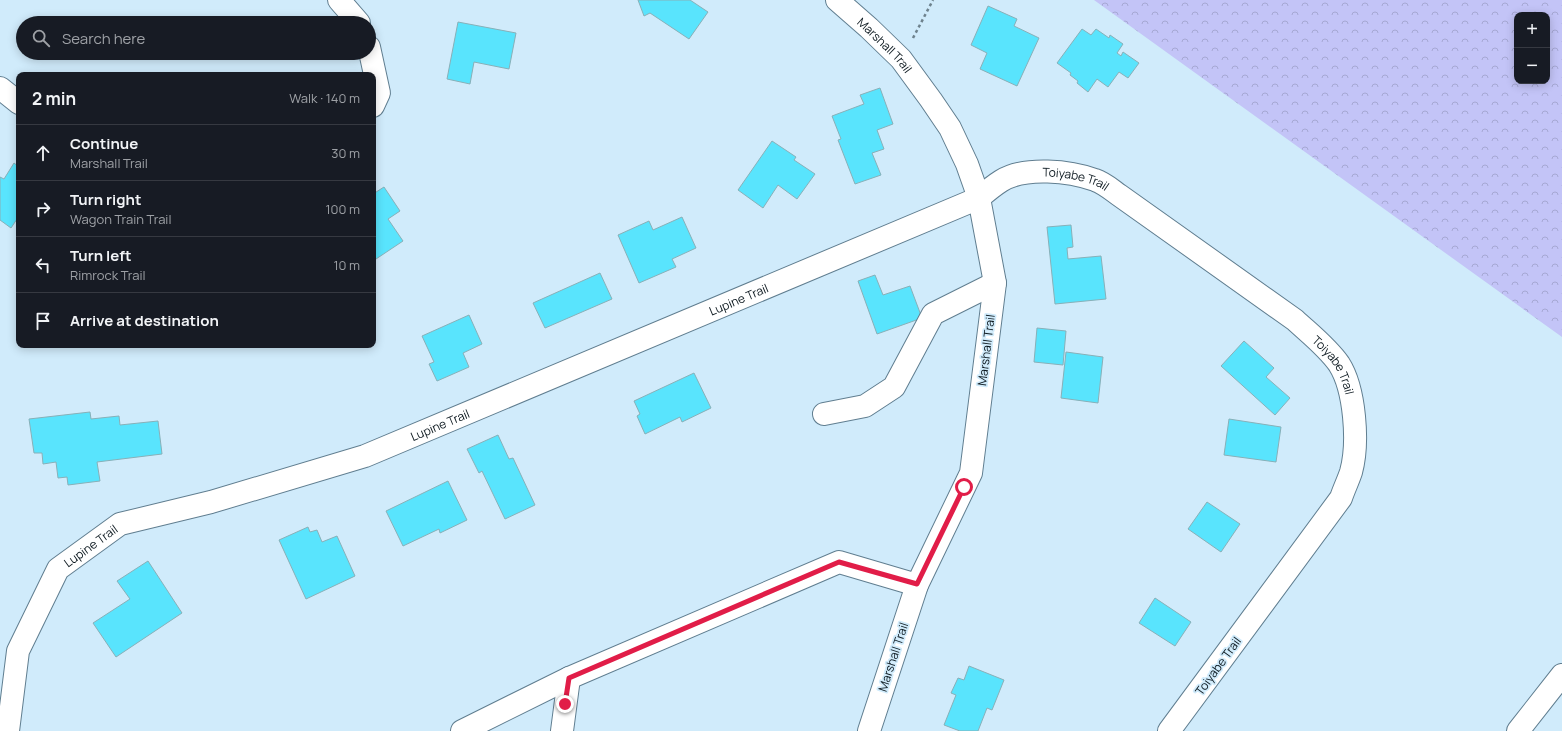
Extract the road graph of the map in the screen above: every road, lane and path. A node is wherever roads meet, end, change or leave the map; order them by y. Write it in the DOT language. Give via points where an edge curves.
graph roads {
  1 [pos="339,0"];
  2 [pos="837,0"];
  3 [pos="933,0"];
  4 [pos="354,16"];
  5 [pos="901,59"];
  6 [pos="372,60"];
  7 [pos="374,72"];
  8 [pos="376,79"];
  9 [pos="0,88"];
  10 [pos="376,100"];
  11 [pos="16,101"];
  12 [pos="979,198"];
  13 [pos="995,283"];
  14 [pos="824,414"];
  15 [pos="917,584"];
  16 [pos="1562,675"];
  17 [pos="569,678"];
  18 [pos="8,731"];
  19 [pos="462,731"];
  20 [pos="562,731"];
  21 [pos="869,731"];
  22 [pos="1169,731"];
  23 [pos="1518,731"];
  1 -- 4 [label="street"];
  2 -- 5 [label="street, Marshall Trail"];
  3 -- 5 [label="path"];
  5 -- 12 [label="street, Marshall Trail" via="950,128 968,164"];
  6 -- 7 [label="street"];
  8 -- 10 [label="street" via="379,93"];
  9 -- 11 [label="street"];
  12 -- 13 [label="street, Marshall Trail"];
  12 -- 18 [label="street, Lupine Trail" via="365,456 211,502 120,524 58,569 18,651"];
  12 -- 22 [label="street, Toiyabe Trail" via="1002,180 1021,174 1071,174 1096,181 1295,320 1339,364 1348,386 1354,413 1356,443 1351,471 1341,498"];
  13 -- 14 [label="street" via="932,314 894,387 865,406"];
  13 -- 15 [label="street, Marshall Trail" via="971,473"];
  15 -- 17 [label="street" via="839,562"];
  15 -- 21 [label="street, Marshall Trail"];
  16 -- 23 [label="street"];
  17 -- 19 [label="street"];
  17 -- 20 [label="street"];
}
